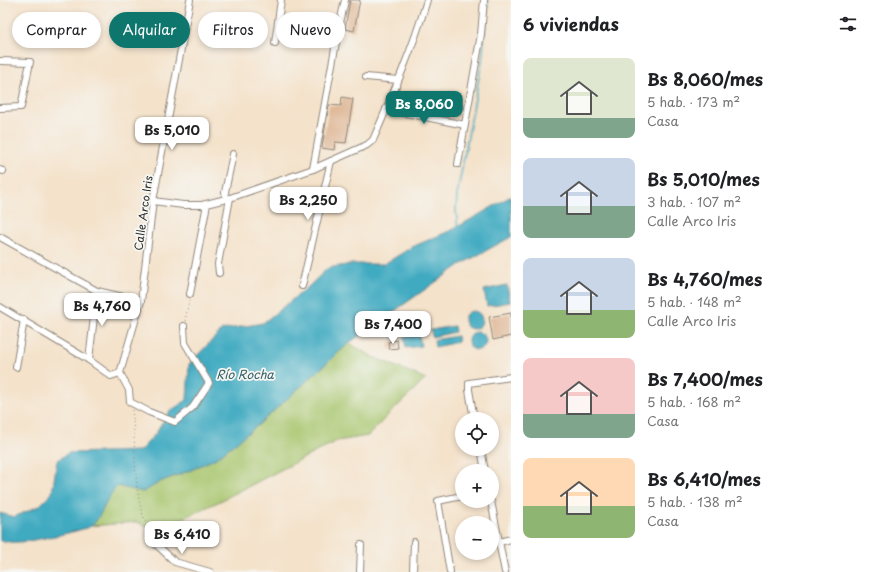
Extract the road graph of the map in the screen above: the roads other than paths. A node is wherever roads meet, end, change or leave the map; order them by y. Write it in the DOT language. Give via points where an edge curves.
graph roads {
  1 [pos="190,0"];
  2 [pos="281,0"];
  3 [pos="345,0"];
  4 [pos="427,0"];
  5 [pos="484,0"];
  6 [pos="342,12"];
  7 [pos="275,43"];
  8 [pos="335,48"];
  9 [pos="0,61"];
  10 [pos="366,77"];
  11 [pos="398,80"];
  12 [pos="0,108"];
  13 [pos="386,109"];
  14 [pos="465,124"];
  15 [pos="232,154"];
  16 [pos="331,161"];
  17 [pos="458,164"];
  18 [pos="313,169"];
  19 [pos="228,199"];
  20 [pos="153,201"];
  21 [pos="207,204"];
  22 [pos="0,237"];
  23 [pos="219,273"];
  24 [pos="302,286"];
  25 [pos="97,291"];
  26 [pos="190,294"];
  27 [pos="141,301"];
  28 [pos="0,307"];
  29 [pos="24,320"];
  30 [pos="184,326"];
  31 [pos="89,360"];
  32 [pos="16,367"];
  33 [pos="120,373"];
  34 [pos="511,377"];
  35 [pos="473,412"];
  36 [pos="455,497"];
  37 [pos="151,533"];
  38 [pos="511,539"];
  39 [pos="414,542"];
  40 [pos="499,542"];
  41 [pos="361,545"];
  42 [pos="210,572"];
  43 [pos="360,572"];
  44 [pos="413,572"];
  45 [pos="450,572"];
  46 [pos="505,572"];
  1 -- 20 [label="street, Calle Arco Iris"];
  2 -- 7 [label="street"];
  3 -- 6 [label="street"];
  4 -- 11 [label="street"];
  5 -- 14 [label="street" via="481,34"];
  8 -- 18 [label="street"];
  9 -- 12 [label="street" via="30,62 21,108"];
  10 -- 11 [label="street"];
  11 -- 13 [label="street"];
  13 -- 14 [label="street"];
  13 -- 16 [label="street" via="373,140 356,151"];
  14 -- 17 [label="street"];
  15 -- 19 [label="street" via="225,192"];
  16 -- 18 [label="street"];
  16 -- 24 [label="street"];
  18 -- 19 [label="street"];
  19 -- 21 [label="street"];
  19 -- 23 [label="street" via="218,264"];
  20 -- 21 [label="street" via="182,205"];
  20 -- 27 [label="street, Calle Arco Iris"];
  21 -- 26 [label="street"];
  22 -- 25 [label="street"];
  25 -- 27 [label="street"];
  25 -- 31 [label="street"];
  27 -- 33 [label="street, Calle Arco Iris"];
  28 -- 29 [label="street"];
  29 -- 31 [label="street"];
  29 -- 32 [label="street"];
  30 -- 33 [label="street" via="185,343 209,383 193,407 175,422 130,402 130,390"];
  31 -- 33 [label="street" via="111,376"];
  34 -- 35 [label="street" via="469,382"];
  36 -- 45 [label="street" via="438,501"];
  37 -- 42 [label="street" via="156,544 175,562"];
  38 -- 40 [label="street"];
  39 -- 44 [label="street"];
  40 -- 46 [label="street"];
  41 -- 43 [label="street"];
}
